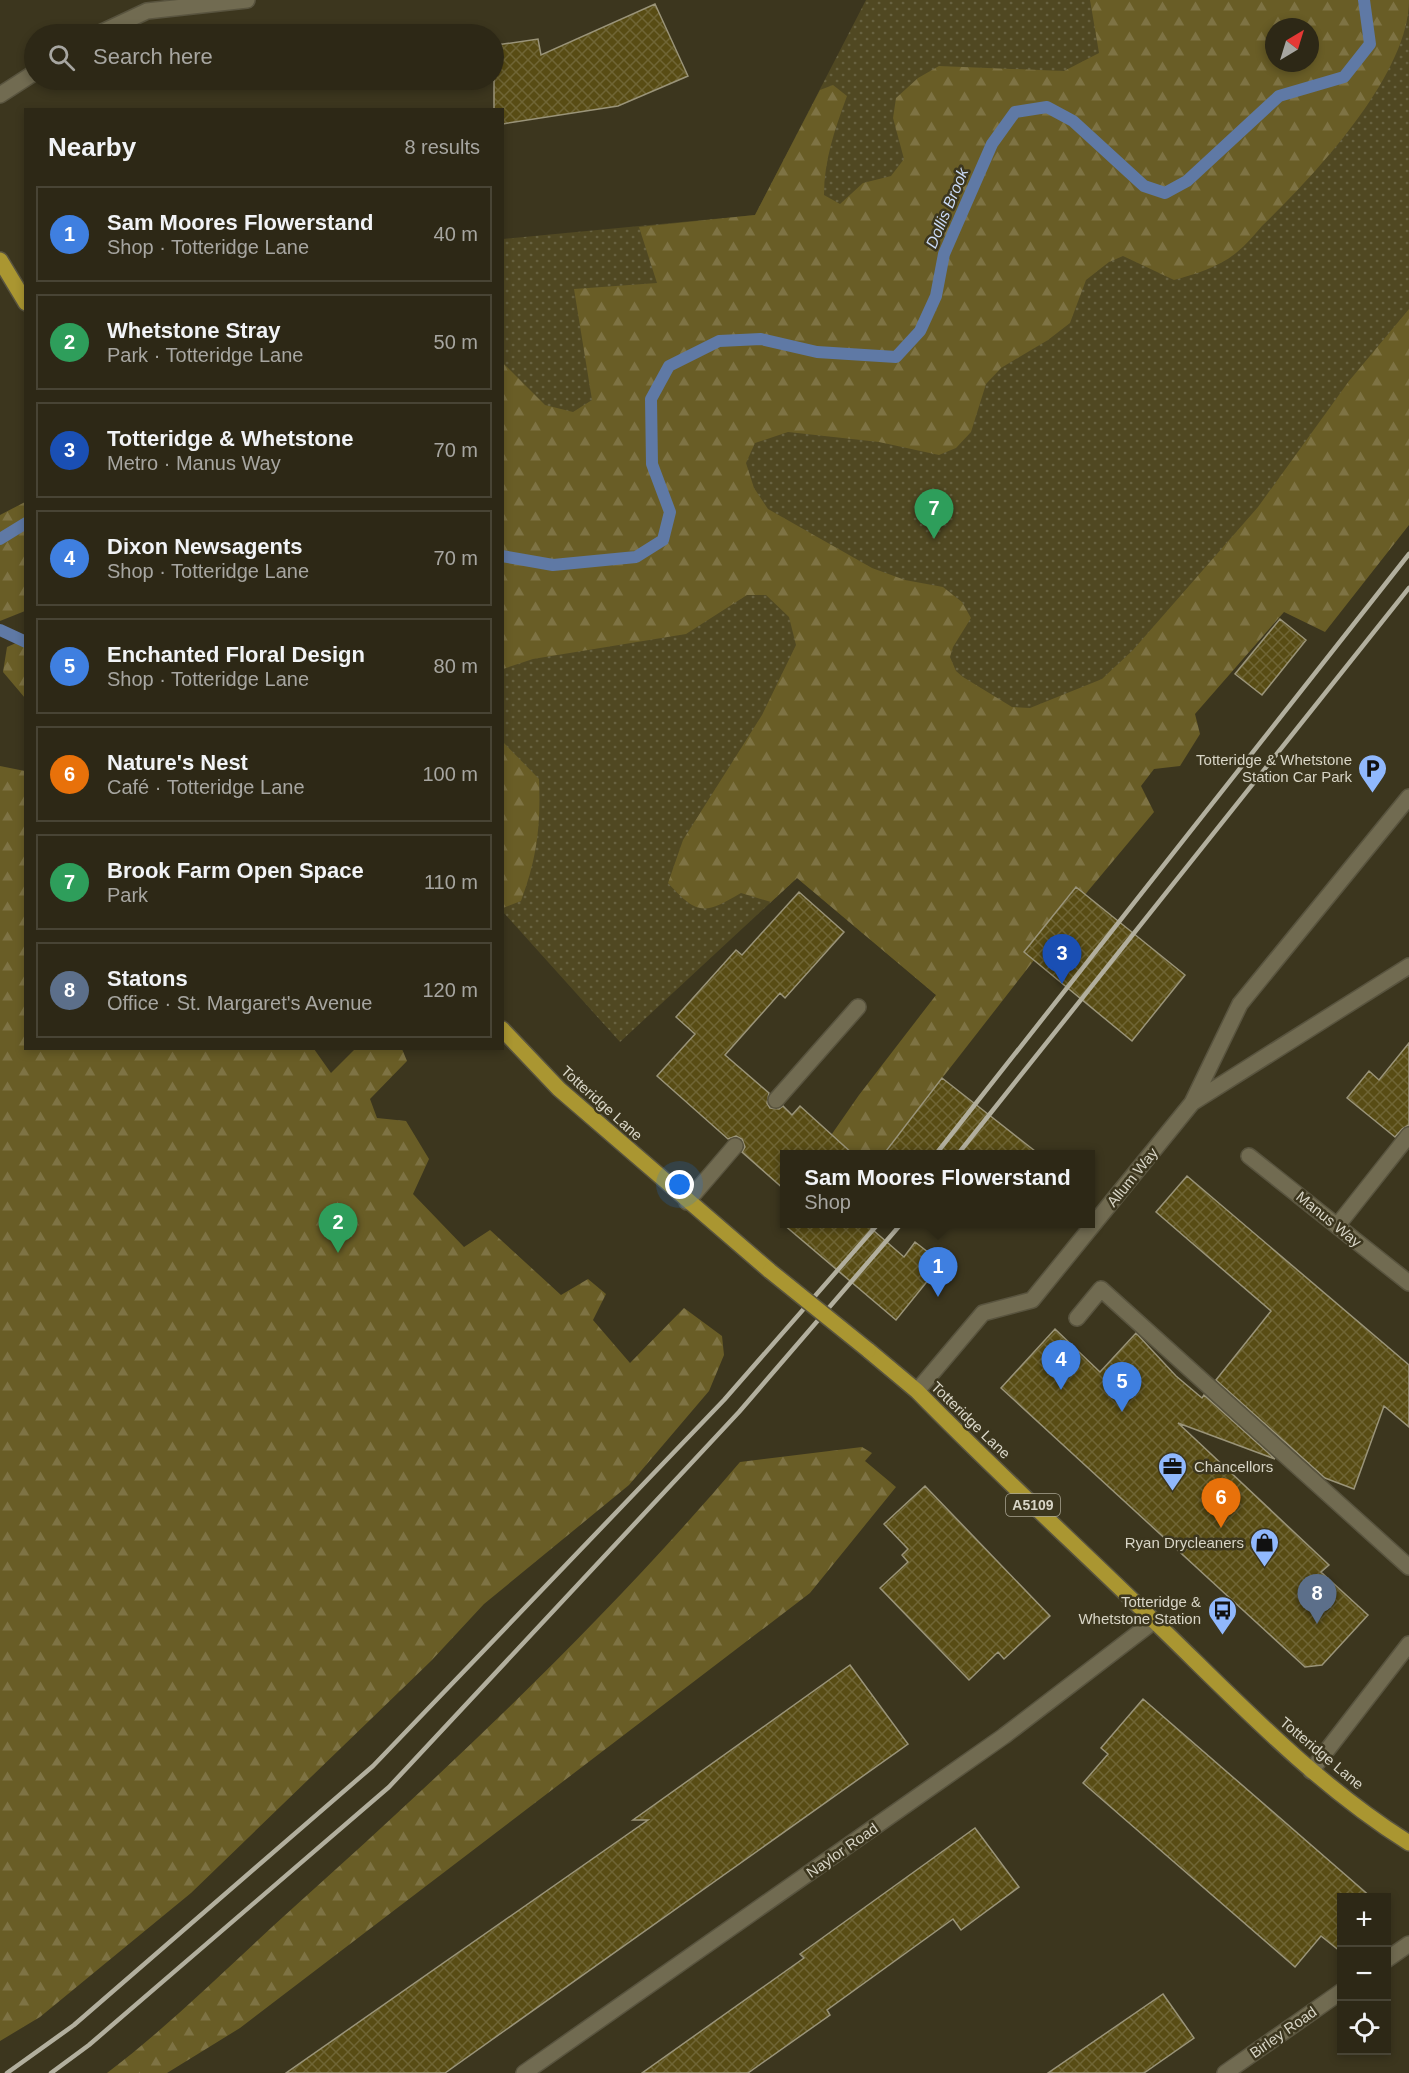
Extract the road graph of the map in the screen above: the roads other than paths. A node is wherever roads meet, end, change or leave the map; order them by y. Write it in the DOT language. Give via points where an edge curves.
graph roads {
  1 [pos="247,0"];
  2 [pos="147,6"];
  3 [pos="116,24"];
  4 [pos="24,79"];
  5 [pos="0,95"];
  6 [pos="0,260"];
  7 [pos="24,300"];
  8 [pos="1409,797"];
  9 [pos="1409,966"];
  10 [pos="858,1007"];
  11 [pos="504,1031"];
  12 [pos="776,1100"];
  13 [pos="1192,1103"];
  14 [pos="1409,1136"];
  15 [pos="735,1146"];
  16 [pos="1249,1156"];
  17 [pos="687,1202"];
  18 [pos="1095,1222"];
  19 [pos="1337,1226"];
  20 [pos="1090,1228"];
  21 [pos="1409,1283"];
  22 [pos="1077,1318"];
  23 [pos="916,1391"];
  24 [pos="1409,1567"];
  25 [pos="1154,1621"];
  26 [pos="1409,1644"];
  27 [pos="1311,1771"];
  28 [pos="1409,1842"];
  29 [pos="1409,1944"];
  30 [pos="1391,1957"];
  31 [pos="1337,1994"];
  32 [pos="524,2073"];
  33 [pos="1225,2073"];
  1 -- 2 [label="street"];
  2 -- 3 [label="street"];
  4 -- 5 [label="street"];
  6 -- 7 [label="main road"];
  8 -- 13 [label="street, Allum Way" via="1240,1004"];
  9 -- 13 [label="street, Allum Way"];
  10 -- 12 [label="street"];
  11 -- 17 [label="main road, Totteridge Lane / A5109" via="559,1089"];
  13 -- 18 [label="street, Allum Way"];
  14 -- 19 [label="street"];
  15 -- 17 [label="street"];
  16 -- 19 [label="street, Manus Way"];
  17 -- 23 [label="main road, Totteridge Lane / A5109, bridge"];
  19 -- 21 [label="street, Manus Way"];
  20 -- 23 [label="street, Allum Way" via="1032,1300 983,1313"];
  22 -- 24 [label="street" via="1101,1289"];
  23 -- 25 [label="main road, Totteridge Lane / A5109"];
  25 -- 27 [label="main road, Totteridge Lane / A5109"];
  25 -- 32 [label="street, Naylor Road" via="1004,1737"];
  26 -- 27 [label="street"];
  27 -- 28 [label="main road, Totteridge Lane / A5109"];
  29 -- 30 [label="street"];
  31 -- 33 [label="street, Birley Road"];
}
